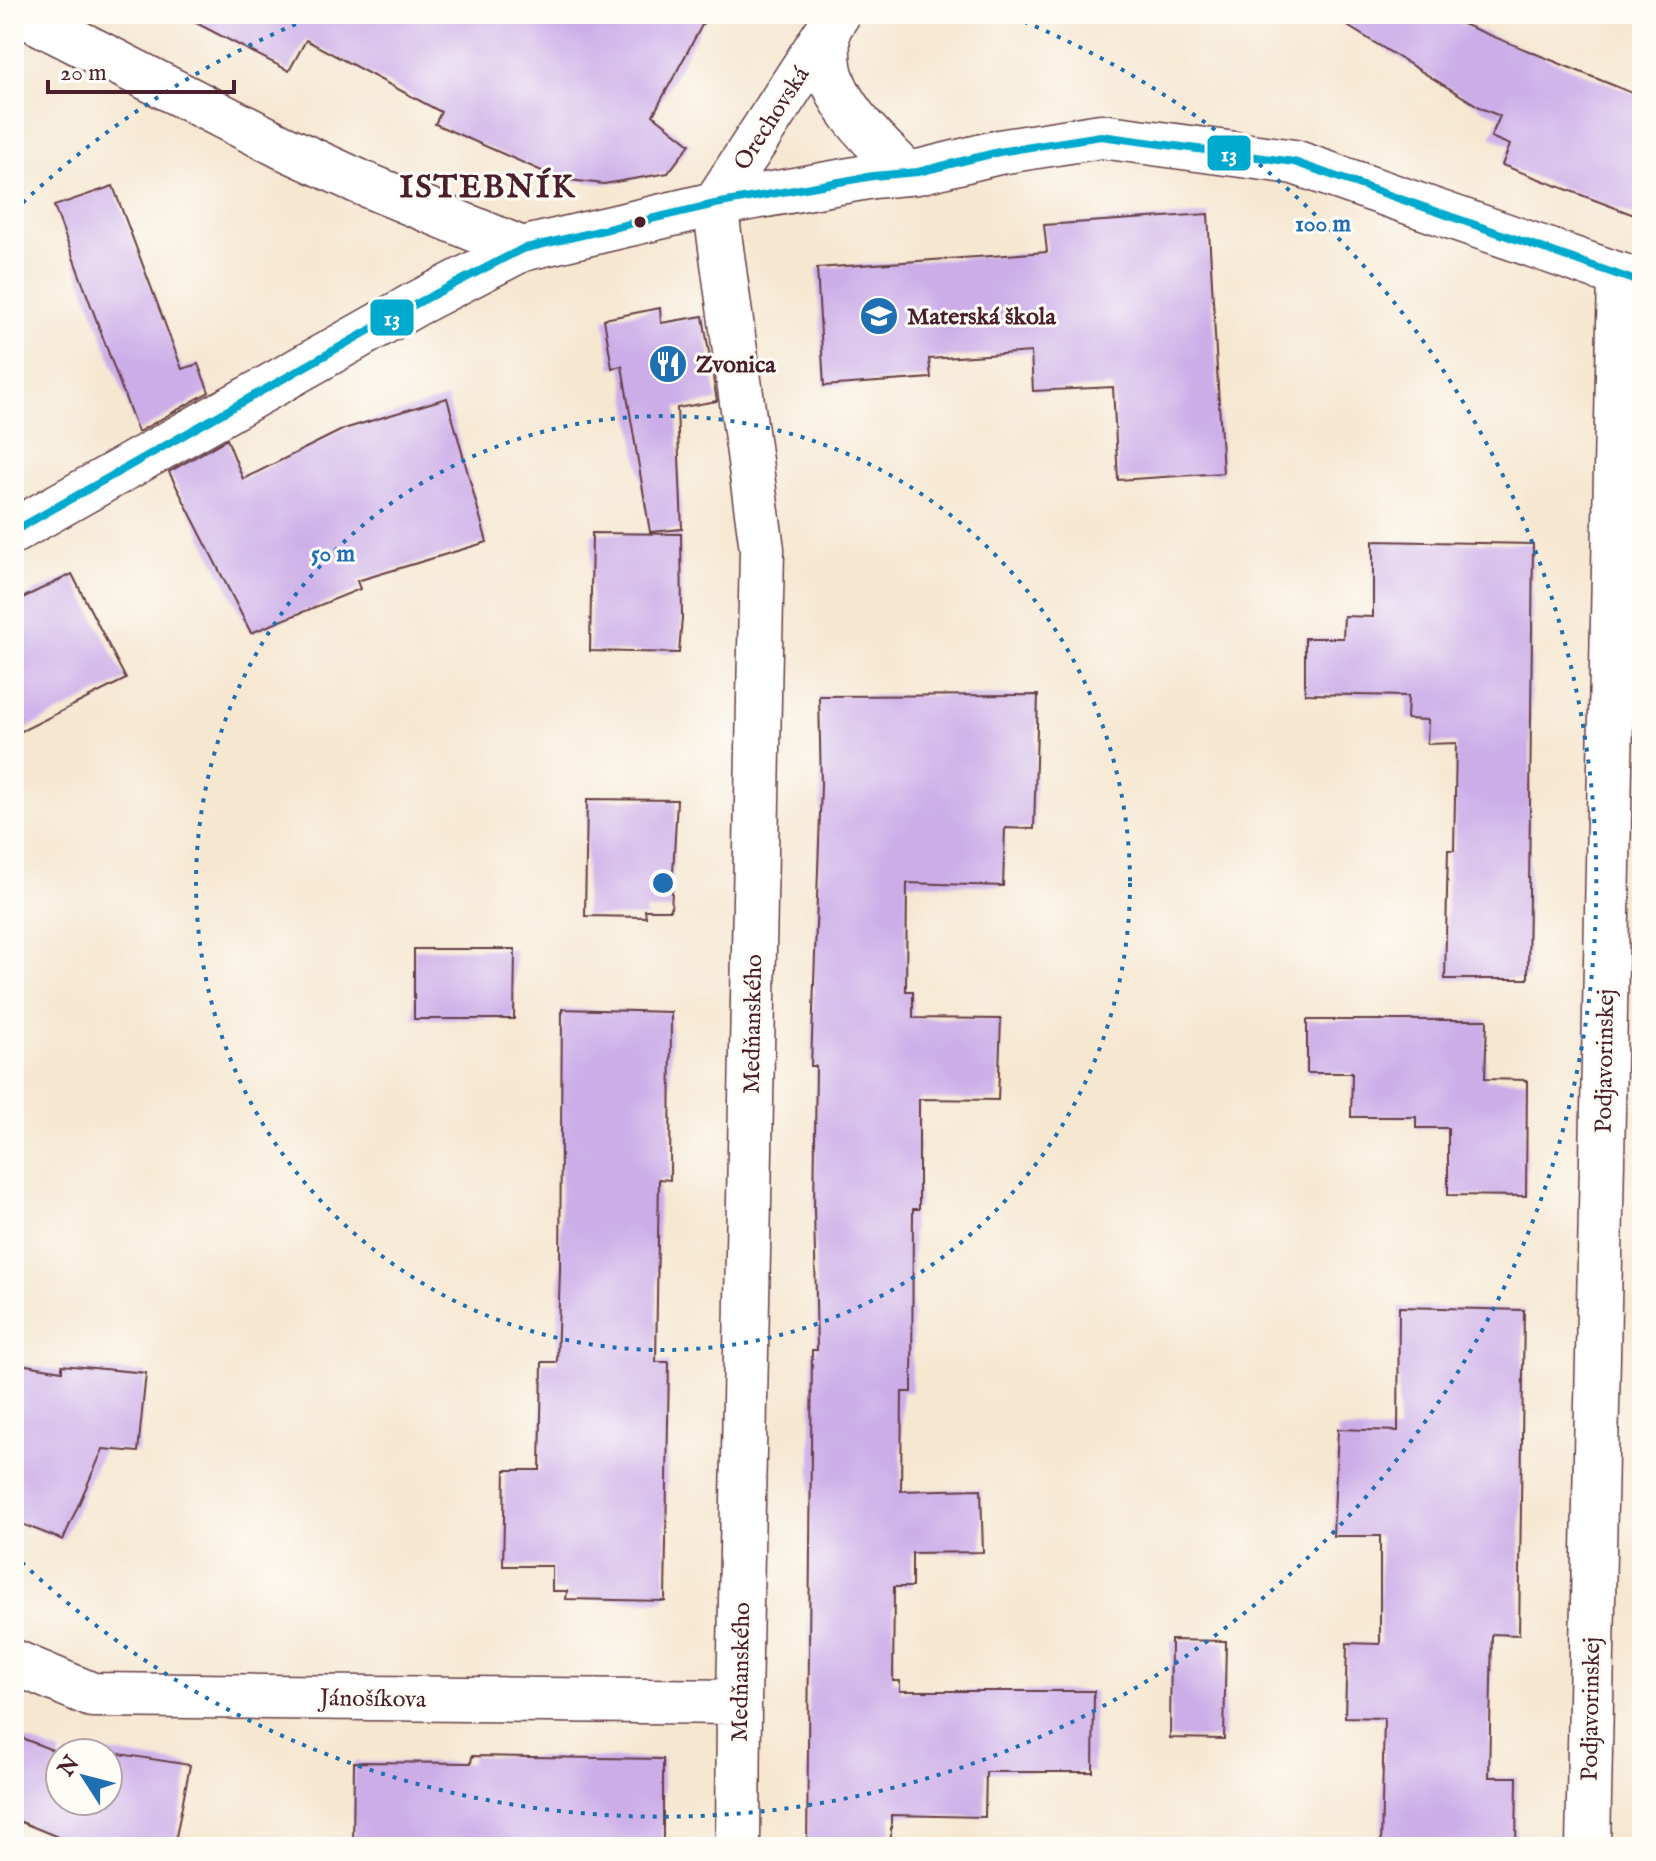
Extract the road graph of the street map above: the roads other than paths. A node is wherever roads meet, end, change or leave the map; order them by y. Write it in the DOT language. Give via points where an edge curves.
graph roads {
  1 [pos="22,14"];
  2 [pos="832,23"];
  3 [pos="906,173"];
  4 [pos="715,204"];
  5 [pos="522,249"];
  6 [pos="1631,279"];
  7 [pos="14,531"];
  8 [pos="14,1662"];
  9 [pos="739,1702"];
  10 [pos="738,1847"];
  11 [pos="1588,1847"];
  1 -- 5 [label="street" via="283,147"];
  2 -- 3 [label="street, Orechovská" via="831,75 861,125"];
  2 -- 4 [label="street, Orechovská"];
  3 -- 4 [label="street"];
  3 -- 6 [label="street" via="1101,136 1294,162"];
  4 -- 5 [label="street"];
  4 -- 9 [label="street, Medňanského" via="762,549"];
  5 -- 7 [label="street"];
  6 -- 11 [label="street, Podjavorinskej"];
  8 -- 9 [label="street, Jánošíkova" via="92,1695"];
  9 -- 10 [label="street, Medňanského"];
}
